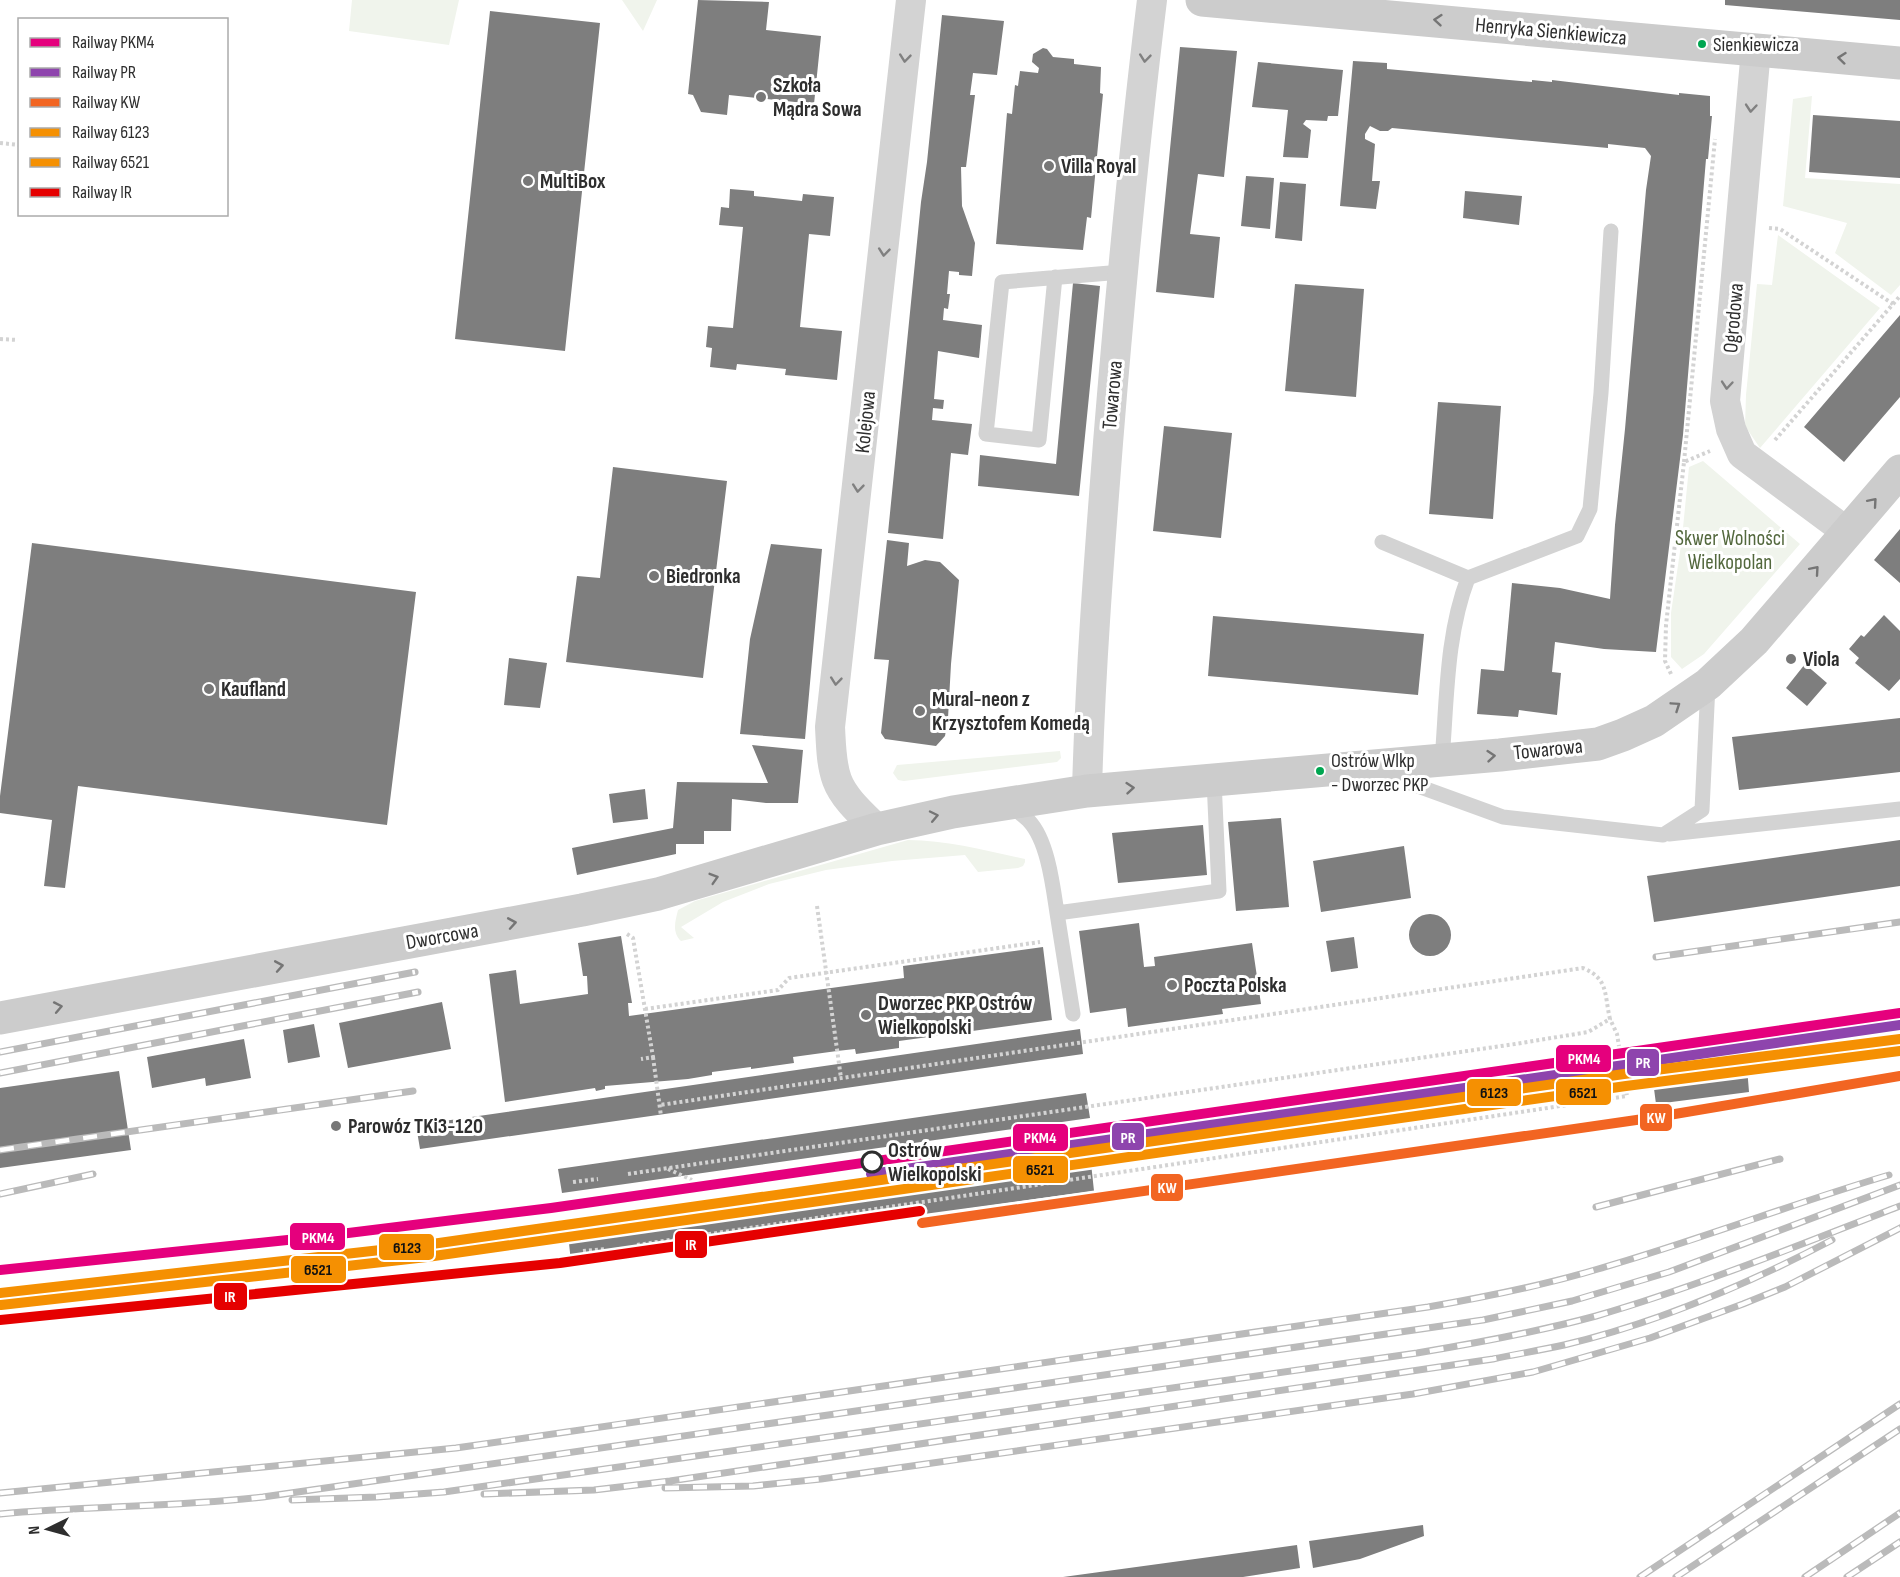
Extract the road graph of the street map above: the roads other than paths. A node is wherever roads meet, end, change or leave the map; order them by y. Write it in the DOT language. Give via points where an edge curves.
graph roads {
  1 [pos="911,0"];
  2 [pos="1152,0"];
  3 [pos="1202,0"];
  4 [pos="1756,49"];
  5 [pos="1900,63"];
  6 [pos="1611,231"];
  7 [pos="1122,272"];
  8 [pos="1055,277"];
  9 [pos="1900,471"];
  10 [pos="1847,532"];
  11 [pos="1382,542"];
  12 [pos="1468,578"];
  13 [pos="1708,684"];
  14 [pos="1442,760"];
  15 [pos="1365,767"];
  16 [pos="1214,780"];
  17 [pos="1087,791"];
  18 [pos="1009,803"];
  19 [pos="1900,809"];
  20 [pos="877,829"];
  21 [pos="1663,835"];
  22 [pos="1057,913"];
  23 [pos="1073,1014"];
  24 [pos="0,1018"];
  1 -- 20 [label="street, Kolejowa, one-way" via="830,727 837,781"];
  2 -- 7 [label="street, Towarowa, one-way"];
  4 -- 3 [label="main road, Henryka Sienkiewicza, one-way"];
  5 -- 4 [label="main road, Henryka Sienkiewicza, one-way"];
  4 -- 10 [label="street, Ogrodowa, one-way" via="1725,401 1742,454"];
  6 -- 12 [label="lane" via="1590,508 1577,536"];
  7 -- 8 [label="lane"];
  7 -- 17 [label="street, Towarowa" via="1098,574"];
  8 -- 8 [label="lane" via="1002,282 986,434 1039,440"];
  10 -- 9 [label="main road, Towarowa, one-way"];
  13 -- 10 [label="main road, Towarowa, one-way" via="1754,641"];
  11 -- 12 [label="lane"];
  12 -- 14 [label="lane" via="1458,604"];
  14 -- 13 [label="main road, Towarowa, one-way" via="1598,744 1654,721"];
  13 -- 21 [label="lane" via="1702,810"];
  14 -- 15 [label="main road, Towarowa"];
  15 -- 16 [label="main road, Towarowa"];
  15 -- 21 [label="lane" via="1503,817"];
  17 -- 16 [label="main road, Towarowa, one-way"];
  16 -- 22 [label="lane" via="1219,891"];
  17 -- 18 [label="main road, Towarowa"];
  20 -- 18 [label="main road, Towarowa, one-way"];
  18 -- 22 [label="lane" via="1031,823 1042,846"];
  19 -- 21 [label="lane"];
  24 -- 20 [label="main road, Dworcowa, one-way" via="658,894"];
  22 -- 23 [label="lane"];
}
